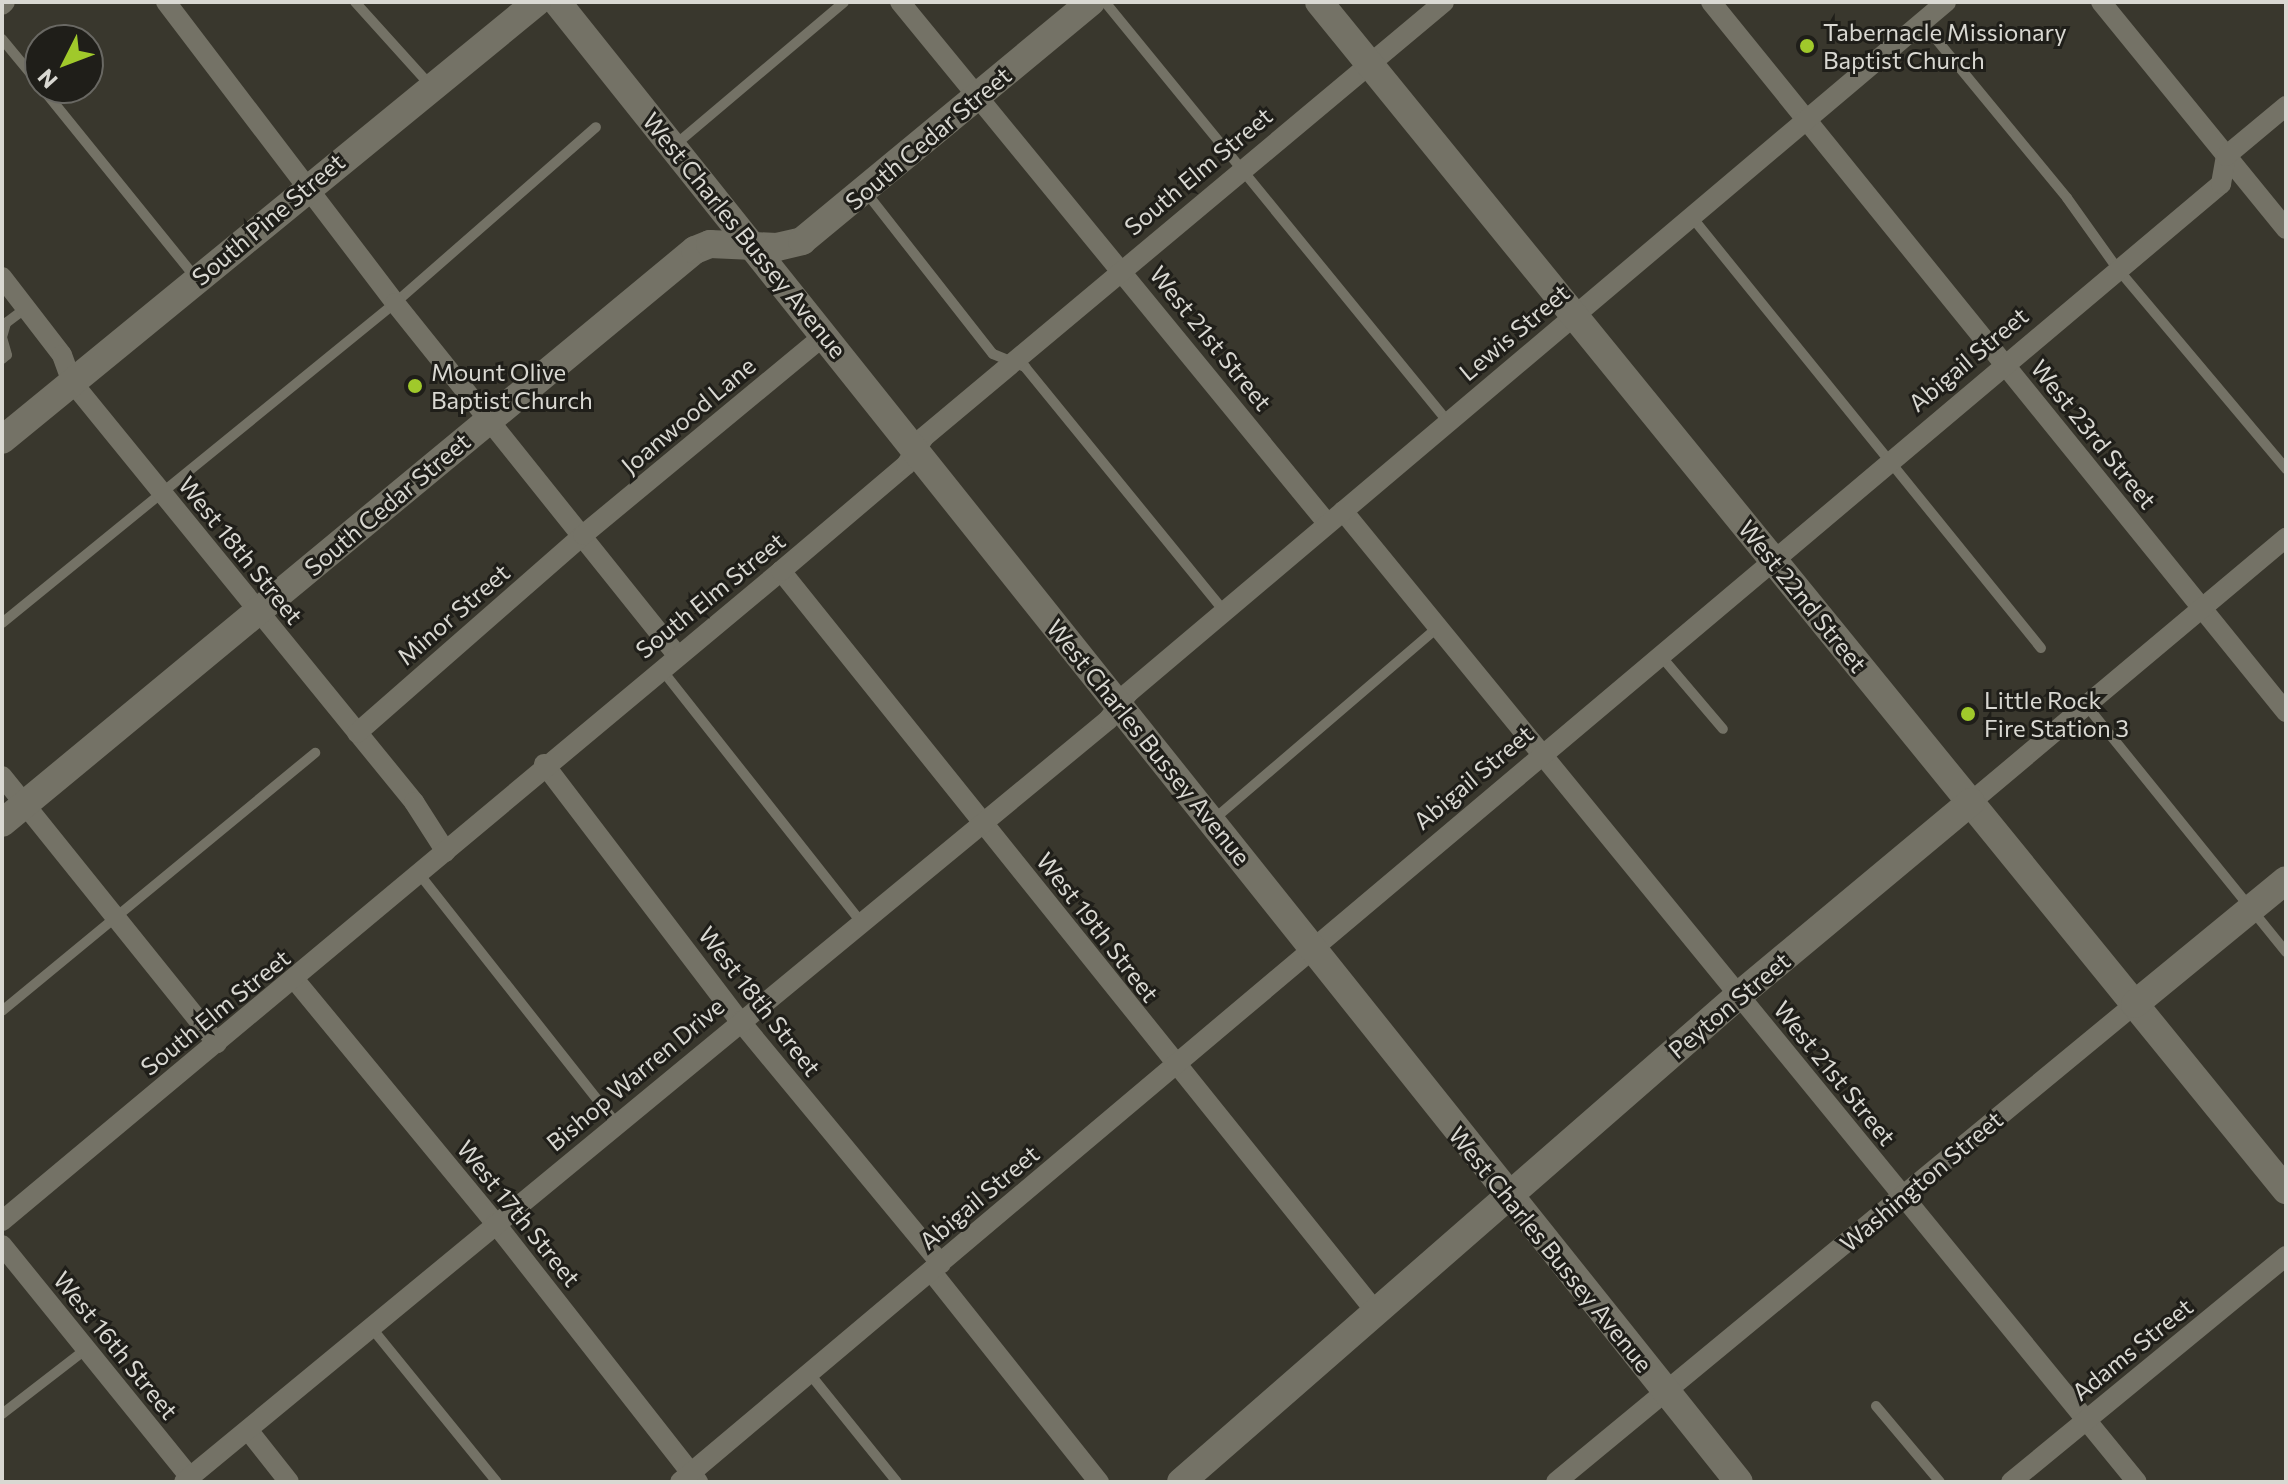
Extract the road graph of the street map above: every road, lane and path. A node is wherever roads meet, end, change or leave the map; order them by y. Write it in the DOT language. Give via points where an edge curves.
graph roads {
  1 [pos="166,2"];
  2 [pos="355,2"];
  3 [pos="537,2"];
  4 [pos="557,2"];
  5 [pos="844,2"];
  6 [pos="900,2"];
  7 [pos="1091,2"];
  8 [pos="1105,2"];
  9 [pos="1319,2"];
  10 [pos="1444,2"];
  11 [pos="1711,2"];
  12 [pos="1946,2"];
  13 [pos="2101,2"];
  14 [pos="1922,22"];
  15 [pos="2,39"];
  16 [pos="1369,61"];
  17 [pos="24,66"];
  18 [pos="430,85"];
  19 [pos="977,97"];
  20 [pos="55,104"];
  21 [pos="2286,106"];
  22 [pos="1807,119"];
  23 [pos="596,127"];
  24 [pos="673,146"];
  25 [pos="2226,156"];
  26 [pos="1243,166"];
  27 [pos="308,186"];
  28 [pos="865,191"];
  29 [pos="1691,216"];
  30 [pos="2286,229"];
  31 [pos="756,248"];
  32 [pos="2117,268"];
  33 [pos="1122,269"];
  34 [pos="2,277"];
  35 [pos="196,278"];
  36 [pos="395,303"];
  37 [pos="26,308"];
  38 [pos="1574,316"];
  39 [pos="826,334"];
  40 [pos="2,359"];
  41 [pos="1014,363"];
  42 [pos="2002,363"];
  43 [pos="72,382"];
  44 [pos="487,419"];
  45 [pos="1448,422"];
  46 [pos="2,440"];
  47 [pos="918,449"];
  48 [pos="1889,460"];
  49 [pos="2286,469"];
  50 [pos="159,491"];
  51 [pos="1335,517"];
  52 [pos="583,535"];
  53 [pos="2286,538"];
  54 [pos="1773,559"];
  55 [pos="781,571"];
  56 [pos="2202,608"];
  57 [pos="1225,612"];
  58 [pos="257,613"];
  59 [pos="2,623"];
  60 [pos="1437,628"];
  61 [pos="2041,648"];
  62 [pos="1659,653"];
  63 [pos="669,662"];
  64 [pos="2086,705"];
  65 [pos="1119,707"];
  66 [pos="2286,712"];
  67 [pos="1723,729"];
  68 [pos="357,733"];
  69 [pos="1544,752"];
  70 [pos="315,753"];
  71 [pos="544,764"];
  72 [pos="2,776"];
  73 [pos="1971,802"];
  74 [pos="25,804"];
  75 [pos="1212,822"];
  76 [pos="2,823"];
  77 [pos="982,824"];
  78 [pos="446,852"];
  79 [pos="420,875"];
  80 [pos="2286,880"];
  81 [pos="2251,909"];
  82 [pos="118,916"];
  83 [pos="862,923"];
  84 [pos="1312,945"];
  85 [pos="2286,952"];
  86 [pos="295,980"];
  87 [pos="1738,996"];
  88 [pos="2135,1004"];
  89 [pos="2,1011"];
  90 [pos="740,1021"];
  91 [pos="217,1043"];
  92 [pos="1175,1065"];
  93 [pos="617,1124"];
  94 [pos="2286,1190"];
  95 [pos="1507,1196"];
  96 [pos="1903,1196"];
  97 [pos="2,1221"];
  98 [pos="495,1223"];
  99 [pos="2,1245"];
  100 [pos="2286,1256"];
  101 [pos="936,1268"];
  102 [pos="1376,1312"];
  103 [pos="370,1326"];
  104 [pos="86,1349"];
  105 [pos="808,1372"];
  106 [pos="1666,1393"];
  107 [pos="1876,1406"];
  108 [pos="2,1414"];
  109 [pos="2086,1420"];
  110 [pos="248,1430"];
  111 [pos="689,1479"];
  112 [pos="187,1480"];
  113 [pos="289,1482"];
  114 [pos="497,1482"];
  115 [pos="897,1482"];
  116 [pos="1099,1482"];
  117 [pos="1181,1482"];
  118 [pos="1556,1482"];
  119 [pos="1739,1482"];
  120 [pos="1940,1482"];
  121 [pos="2011,1482"];
  122 [pos="2137,1482"];
  1 -- 27 [label="street"];
  2 -- 18 [label="lane"];
  3 -- 18 [label="street, South Pine Street"];
  4 -- 24 [label="street, West Charles Bussey Avenue"];
  5 -- 24 [label="lane"];
  6 -- 19 [label="street, West 21st Street"];
  7 -- 19 [label="street, South Cedar Street"];
  8 -- 26 [label="lane"];
  9 -- 16 [label="street, West 22nd Street"];
  10 -- 16 [label="street, South Elm Street"];
  11 -- 22 [label="street, West 23rd Street"];
  12 -- 14 [label="street, Lewis Street"];
  13 -- 25 [label="street"];
  14 -- 22 [label="street, Lewis Street"];
  14 -- 32 [label="lane" via="2067,198"];
  15 -- 17 [label="lane"];
  16 -- 26 [label="street, South Elm Street"];
  16 -- 38 [label="street, West 22nd Street"];
  18 -- 27 [label="street, South Pine Street"];
  19 -- 28 [label="street, South Cedar Street"];
  19 -- 33 [label="street, West 21st Street"];
  20 -- 35 [label="lane"];
  21 -- 25 [label="street, Abigail Street"];
  22 -- 29 [label="street, Lewis Street"];
  22 -- 42 [label="street, West 23rd Street"];
  23 -- 36 [label="lane"];
  24 -- 31 [label="street, West Charles Bussey Avenue"];
  25 -- 30 [label="street"];
  25 -- 32 [label="street, Abigail Street" via="2221,184"];
  26 -- 33 [label="street, South Elm Street"];
  26 -- 45 [label="lane"];
  27 -- 35 [label="street, South Pine Street"];
  27 -- 36 [label="street"];
  28 -- 31 [label="street, South Cedar Street" via="802,241"];
  28 -- 41 [label="lane" via="993,354"];
  29 -- 38 [label="street, Lewis Street"];
  29 -- 48 [label="lane"];
  31 -- 39 [label="street, West Charles Bussey Avenue"];
  31 -- 44 [label="street, South Cedar Street" via="720,244 695,250"];
  32 -- 42 [label="street, Abigail Street"];
  32 -- 49 [label="lane"];
  33 -- 41 [label="street, South Elm Street"];
  33 -- 51 [label="street, West 21st Street"];
  34 -- 37 [label="street, West 18th Street"];
  35 -- 43 [label="street, South Pine Street"];
  36 -- 44 [label="street"];
  36 -- 50 [label="lane"];
  37 -- 40 [label="lane" via="6,323 2,337 7,355"];
  37 -- 43 [label="street, West 18th Street" via="62,355"];
  38 -- 45 [label="street, Lewis Street"];
  38 -- 54 [label="street, West 22nd Street"];
  39 -- 47 [label="street, West Charles Bussey Avenue"];
  39 -- 52 [label="street, Joanwood Lane"];
  41 -- 47 [label="street, South Elm Street" via="924,437"];
  41 -- 57 [label="lane" via="1025,367"];
  42 -- 48 [label="street, Abigail Street"];
  42 -- 56 [label="street, West 23rd Street"];
  43 -- 46 [label="street, South Pine Street"];
  43 -- 50 [label="street, West 18th Street"];
  44 -- 52 [label="street"];
  44 -- 58 [label="street, South Cedar Street"];
  45 -- 51 [label="street, Lewis Street"];
  47 -- 55 [label="street, South Elm Street"];
  47 -- 65 [label="street, West Charles Bussey Avenue"];
  48 -- 54 [label="street, Abigail Street"];
  48 -- 61 [label="lane"];
  50 -- 58 [label="street, West 18th Street"];
  50 -- 59 [label="lane"];
  51 -- 57 [label="street, Lewis Street"];
  51 -- 60 [label="street, West 21st Street"];
  52 -- 63 [label="street"];
  52 -- 68 [label="street, Minor Street"];
  53 -- 56 [label="street, Peyton Street"];
  54 -- 62 [label="street, Abigail Street"];
  54 -- 73 [label="street, West 22nd Street"];
  55 -- 63 [label="street, South Elm Street"];
  55 -- 77 [label="street, West 19th Street"];
  56 -- 64 [label="street, Peyton Street"];
  56 -- 66 [label="street, West 23rd Street"];
  57 -- 65 [label="street, Lewis Street" via="1128,693"];
  58 -- 68 [label="street, West 18th Street"];
  58 -- 74 [label="street, South Cedar Street"];
  60 -- 69 [label="street, West 21st Street"];
  60 -- 75 [label="lane"];
  62 -- 67 [label="lane"];
  62 -- 69 [label="street, Abigail Street"];
  63 -- 71 [label="street, South Elm Street"];
  63 -- 83 [label="lane"];
  64 -- 73 [label="street, Peyton Street"];
  64 -- 81 [label="lane"];
  65 -- 75 [label="street, West Charles Bussey Avenue"];
  65 -- 77 [label="street, Bishop Warren Drive"];
  68 -- 78 [label="street, West 18th Street" via="414,802"];
  69 -- 84 [label="street, Abigail Street"];
  69 -- 87 [label="street, West 21st Street"];
  70 -- 82 [label="lane"];
  71 -- 78 [label="street, South Elm Street"];
  71 -- 90 [label="street, West 18th Street"];
  72 -- 74 [label="street"];
  73 -- 87 [label="street, Peyton Street"];
  73 -- 88 [label="street, West 22nd Street"];
  74 -- 76 [label="street, South Cedar Street"];
  74 -- 82 [label="street"];
  75 -- 84 [label="street, West Charles Bussey Avenue"];
  77 -- 83 [label="street, Bishop Warren Drive"];
  77 -- 92 [label="street, West 19th Street"];
  78 -- 79 [label="street, South Elm Street"];
  79 -- 86 [label="street, South Elm Street"];
  79 -- 93 [label="lane"];
  80 -- 81 [label="street, Washington Street"];
  81 -- 85 [label="lane"];
  81 -- 88 [label="street, Washington Street"];
  82 -- 89 [label="lane"];
  82 -- 91 [label="street"];
  83 -- 90 [label="street, Bishop Warren Drive"];
  84 -- 92 [label="street, Abigail Street"];
  84 -- 95 [label="street, West Charles Bussey Avenue"];
  86 -- 91 [label="street, South Elm Street"];
  86 -- 98 [label="street, West 17th Street"];
  87 -- 95 [label="street, Peyton Street"];
  87 -- 96 [label="street, West 21st Street"];
  88 -- 94 [label="street, West 22nd Street"];
  88 -- 96 [label="street, Washington Street"];
  90 -- 93 [label="street, Bishop Warren Drive"];
  90 -- 101 [label="street, West 18th Street"];
  91 -- 97 [label="street, South Elm Street"];
  92 -- 101 [label="street, Abigail Street"];
  92 -- 102 [label="street, West 19th Street"];
  93 -- 98 [label="street, Bishop Warren Drive"];
  95 -- 102 [label="street, Peyton Street"];
  95 -- 106 [label="street, West Charles Bussey Avenue"];
  96 -- 106 [label="street, Washington Street"];
  96 -- 109 [label="street, West 21st Street"];
  98 -- 103 [label="street, Bishop Warren Drive"];
  98 -- 111 [label="street, West 17th Street"];
  99 -- 104 [label="street, West 16th Street"];
  100 -- 109 [label="street, Adams Street"];
  101 -- 105 [label="street, Abigail Street"];
  101 -- 116 [label="street, West 18th Street"];
  102 -- 117 [label="street, Peyton Street"];
  103 -- 110 [label="street, Bishop Warren Drive"];
  103 -- 114 [label="lane"];
  104 -- 108 [label="lane"];
  104 -- 112 [label="street, West 16th Street"];
  105 -- 111 [label="street, Abigail Street"];
  105 -- 115 [label="lane"];
  106 -- 118 [label="street, Washington Street"];
  106 -- 119 [label="street, West Charles Bussey Avenue"];
  107 -- 120 [label="lane"];
  109 -- 121 [label="street, Adams Street"];
  109 -- 122 [label="street, West 21st Street"];
  110 -- 112 [label="street, Bishop Warren Drive"];
  110 -- 113 [label="street"];
}
